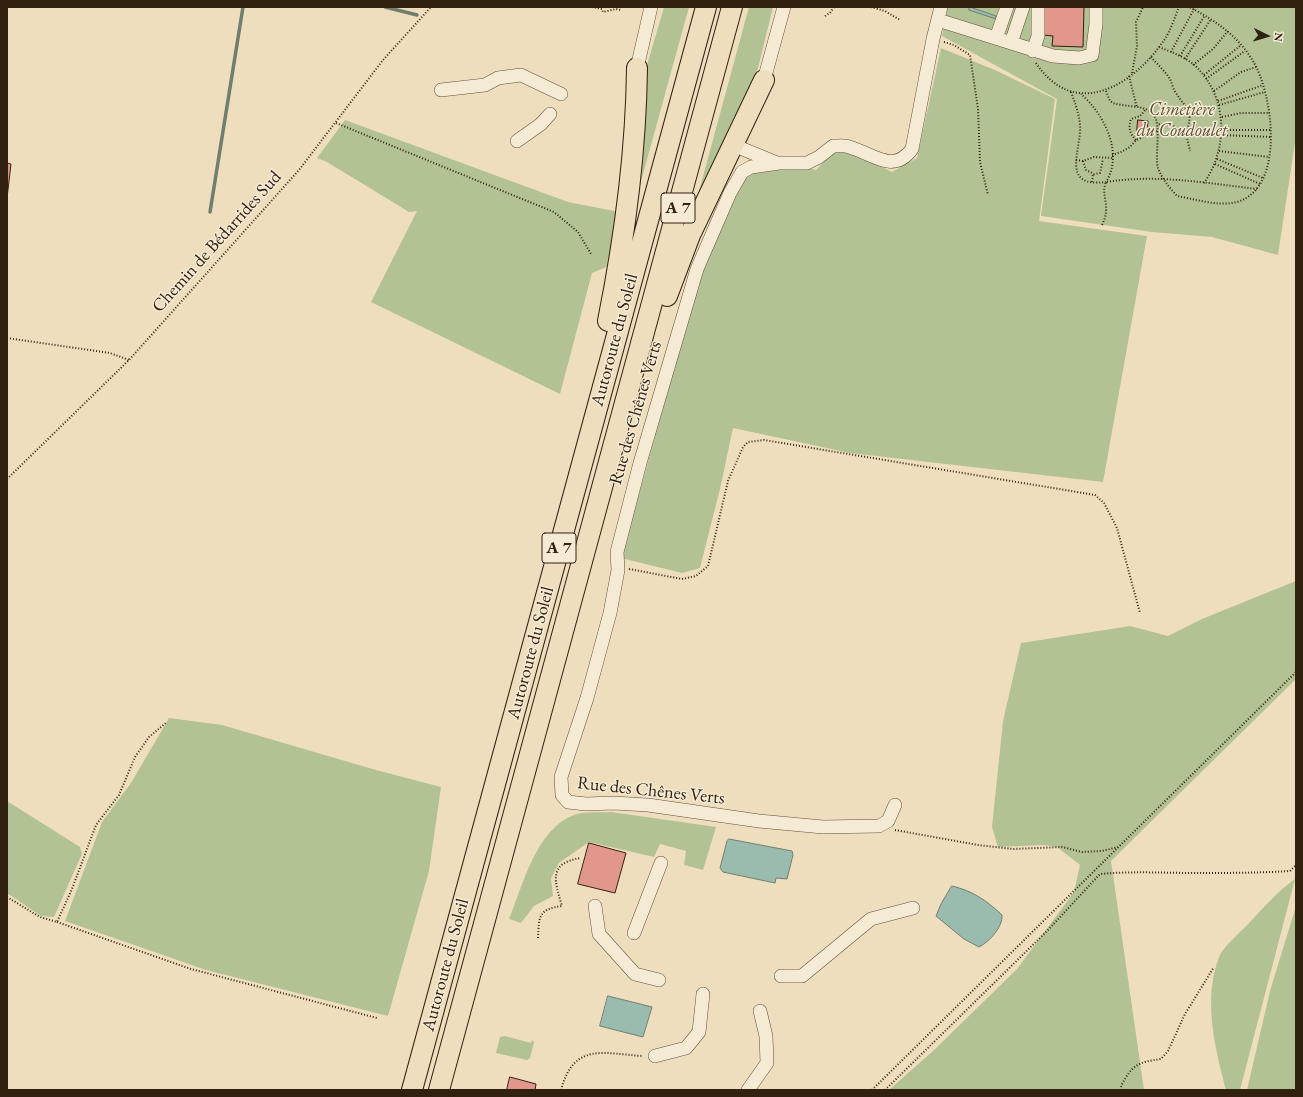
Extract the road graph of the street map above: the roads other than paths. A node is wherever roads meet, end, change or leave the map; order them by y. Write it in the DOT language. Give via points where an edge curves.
graph roads {
  1 [pos="651,7"];
  2 [pos="706,7"];
  3 [pos="732,7"];
  4 [pos="784,7"];
  5 [pos="941,7"];
  6 [pos="1007,7"];
  7 [pos="1023,7"];
  8 [pos="1038,7"];
  9 [pos="1096,7"];
  10 [pos="938,20"];
  11 [pos="996,38"];
  12 [pos="1011,43"];
  13 [pos="1033,51"];
  14 [pos="637,68"];
  15 [pos="764,80"];
  16 [pos="441,90"];
  17 [pos="560,94"];
  18 [pos="550,114"];
  19 [pos="518,141"];
  20 [pos="732,145"];
  21 [pos="779,163"];
  22 [pos="599,400"];
  23 [pos="624,408"];
  24 [pos="895,805"];
  25 [pos="661,863"];
  26 [pos="595,906"];
  27 [pos="913,908"];
  28 [pos="634,933"];
  29 [pos="780,976"];
  30 [pos="659,980"];
  31 [pos="703,994"];
  32 [pos="760,1011"];
  33 [pos="654,1056"];
  34 [pos="412,1090"];
  35 [pos="439,1090"];
  36 [pos="748,1090"];
  1 -- 14 [label="street"];
  2 -- 22 [label="highway, Autoroute du Soleil / A 7"];
  3 -- 23 [label="highway, Autoroute du Soleil / A 7"];
  4 -- 15 [label="street"];
  5 -- 10 [label="street, Rue des Chênes Verts"];
  6 -- 11 [label="street"];
  7 -- 12 [label="street"];
  8 -- 13 [label="street" via="1038,36"];
  9 -- 13 [label="street" via="1092,55 1079,58"];
  10 -- 11 [label="street"];
  10 -- 21 [label="street, Rue des Chênes Verts" via="912,149 906,158 886,161 848,146 833,146 808,163"];
  11 -- 12 [label="street"];
  12 -- 13 [label="street"];
  14 -- 22 [label="highway" via="629,202 607,328"];
  15 -- 20 [label="highway"];
  16 -- 17 [label="street" via="485,85 498,78 520,75"];
  18 -- 19 [label="street"];
  20 -- 21 [label="street"];
  20 -- 23 [label="highway" via="690,235"];
  21 -- 24 [label="street, Rue des Chênes Verts" via="751,167 742,172 730,193 697,269 640,463 617,552 618,570 610,613 587,698 561,777 562,796 568,802 648,805 759,821 823,827 879,826 888,821"];
  22 -- 34 [label="highway, Autoroute du Soleil / A 7"];
  23 -- 35 [label="highway, Autoroute du Soleil / A 7"];
  25 -- 28 [label="street"];
  26 -- 30 [label="street" via="599,934 635,974"];
  27 -- 29 [label="street" via="871,919 802,976"];
  31 -- 33 [label="street" via="699,1032 686,1048"];
  32 -- 36 [label="street" via="766,1036 767,1063"];
}
